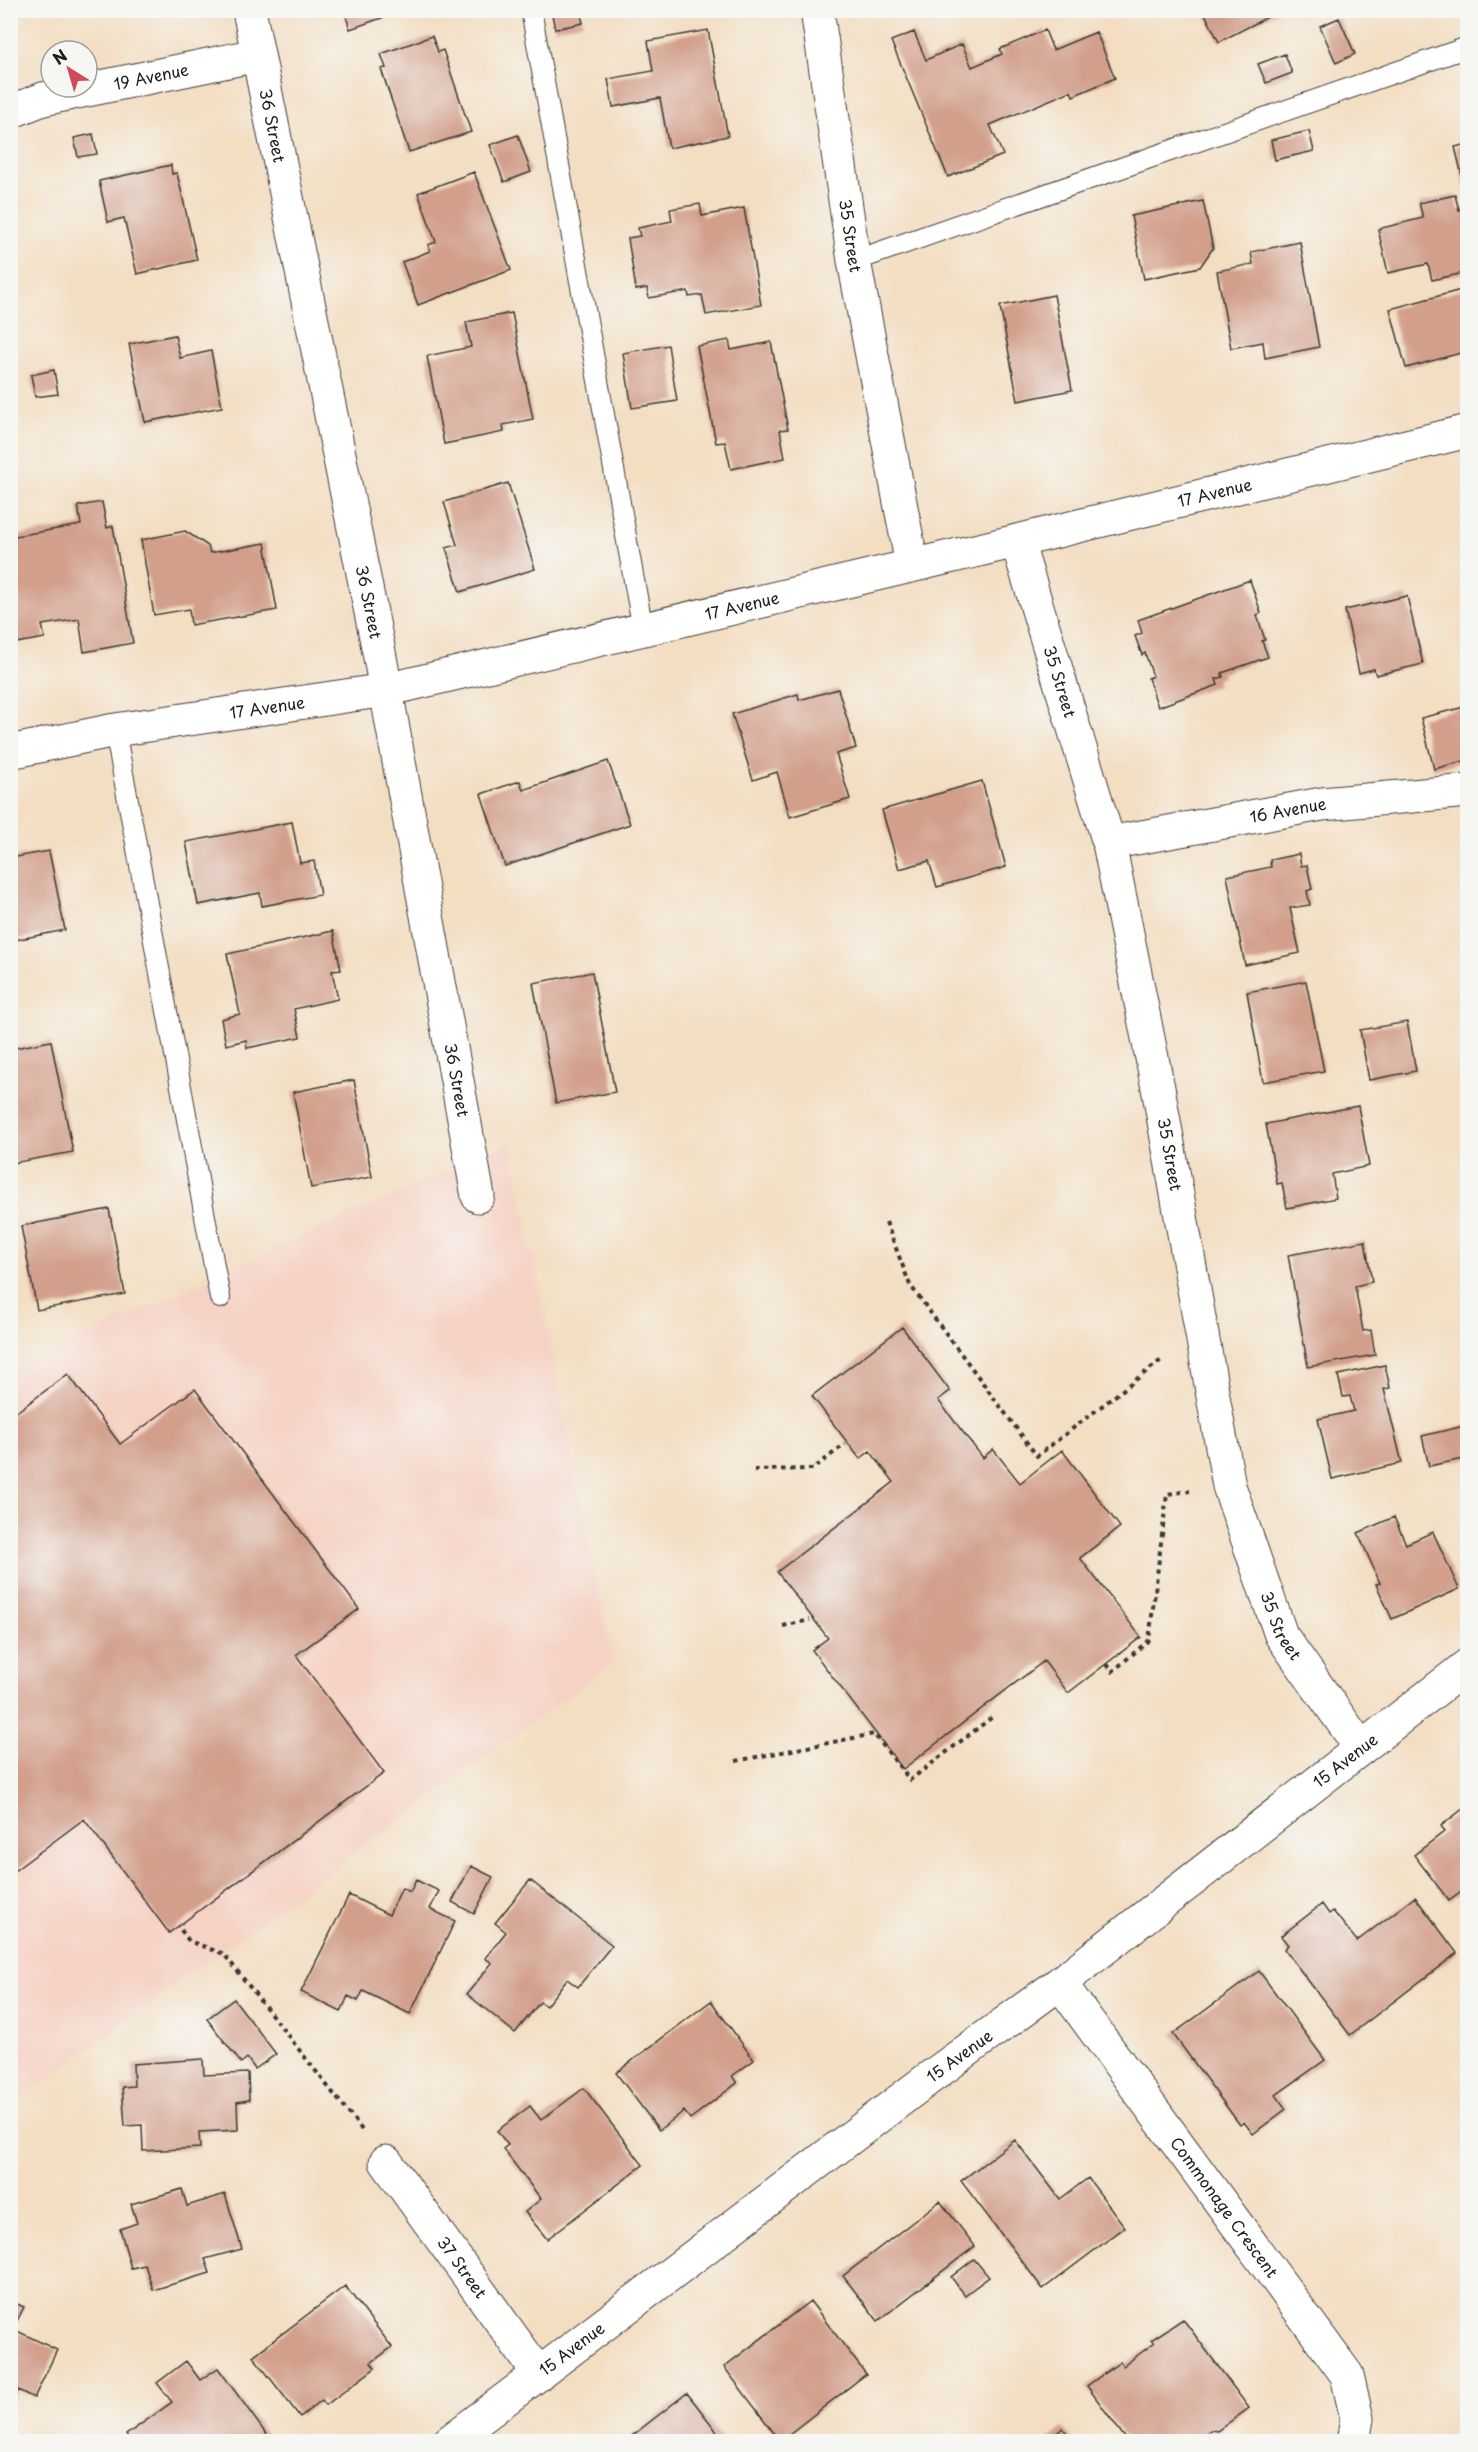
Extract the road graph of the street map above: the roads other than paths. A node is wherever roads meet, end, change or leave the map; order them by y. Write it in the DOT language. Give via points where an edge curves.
graph roads {
  1 [pos="249,10"];
  2 [pos="531,10"];
  3 [pos="817,10"];
  4 [pos="1467,47"];
  5 [pos="257,55"];
  6 [pos="10,112"];
  7 [pos="854,261"];
  8 [pos="1467,431"];
  9 [pos="1017,541"];
  10 [pos="912,565"];
  11 [pos="643,630"];
  12 [pos="386,690"];
  13 [pos="115,730"];
  14 [pos="10,752"];
  15 [pos="1467,791"];
  16 [pos="1109,843"];
  17 [pos="478,1196"];
  18 [pos="220,1298"];
  19 [pos="1467,1665"];
  20 [pos="1361,1748"];
  21 [pos="1060,1983"];
  22 [pos="386,2162"];
  23 [pos="539,2374"];
  24 [pos="449,2442"];
  25 [pos="1353,2442"];
  1 -- 5 [label="street, 36 Street"];
  2 -- 11 [label="lane"];
  3 -- 7 [label="street, 35 Street"];
  4 -- 7 [label="lane"];
  5 -- 6 [label="street, 19 Avenue" via="43,99"];
  5 -- 12 [label="street, 36 Street"];
  7 -- 10 [label="street, 35 Street"];
  8 -- 9 [label="street, 17 Avenue"];
  9 -- 10 [label="street, 17 Avenue"];
  9 -- 16 [label="street, 35 Street"];
  10 -- 11 [label="street, 17 Avenue"];
  11 -- 12 [label="street, 17 Avenue"];
  12 -- 13 [label="street, 17 Avenue"];
  12 -- 17 [label="street, 36 Street"];
  13 -- 14 [label="street, 17 Avenue"];
  13 -- 18 [label="lane"];
  15 -- 16 [label="street, 16 Avenue" via="1322,804"];
  16 -- 20 [label="street, 35 Street" via="1159,1093 1229,1486 1281,1635"];
  19 -- 20 [label="street, 15 Avenue"];
  20 -- 21 [label="street, 15 Avenue"];
  21 -- 23 [label="street, 15 Avenue"];
  21 -- 25 [label="street, Commonage Crescent" via="1347,2375 1357,2419"];
  22 -- 23 [label="street, 37 Street"];
  23 -- 24 [label="street, 15 Avenue"];
}
